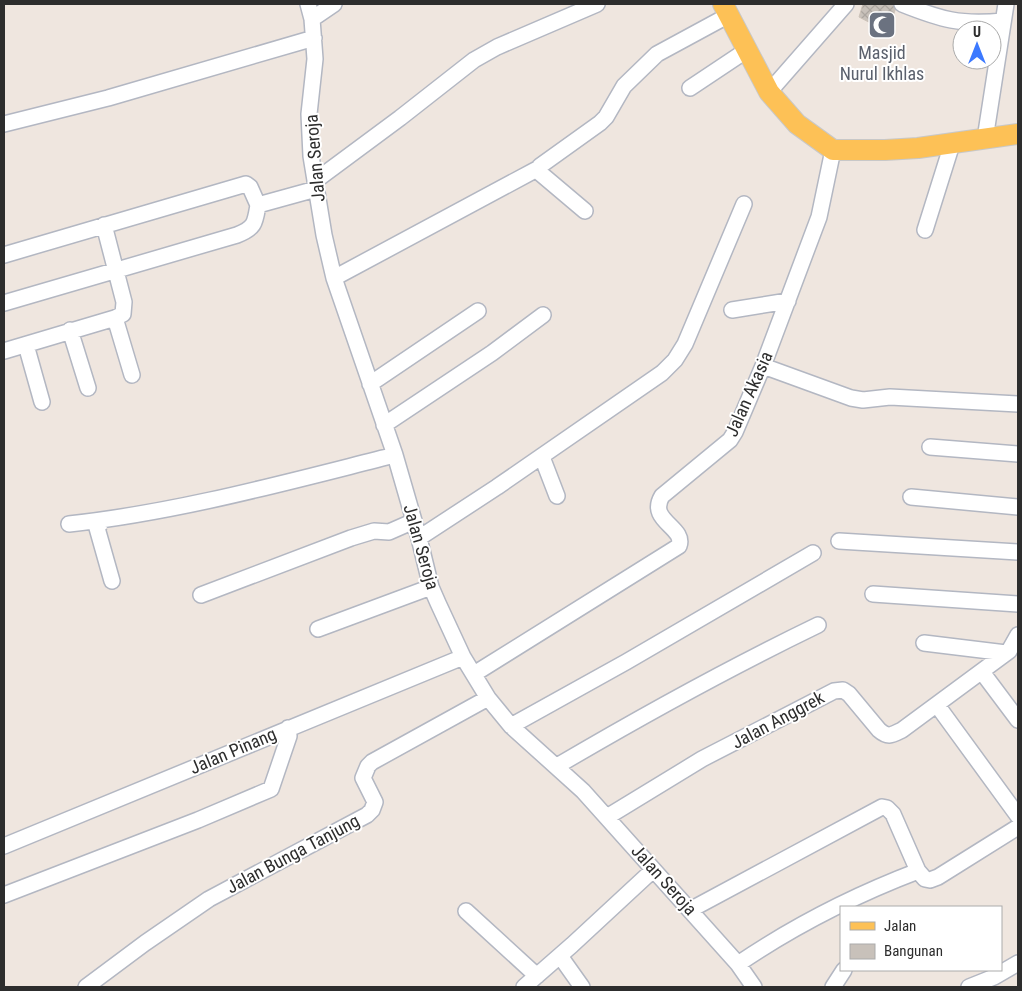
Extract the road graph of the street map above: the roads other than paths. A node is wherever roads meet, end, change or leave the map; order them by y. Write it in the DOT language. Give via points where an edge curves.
graph roads {
  1 [pos="308,4"];
  2 [pos="334,4"];
  3 [pos="597,4"];
  4 [pos="846,4"];
  5 [pos="902,4"];
  6 [pos="1006,4"];
  7 [pos="726,9"];
  8 [pos="312,19"];
  9 [pos="1003,21"];
  10 [pos="314,38"];
  11 [pos="747,50"];
  12 [pos="690,88"];
  13 [pos="769,92"];
  14 [pos="4,124"];
  15 [pos="1018,134"];
  16 [pos="985,139"];
  17 [pos="952,144"];
  18 [pos="834,150"];
  19 [pos="538,168"];
  20 [pos="315,185"];
  21 [pos="744,204"];
  22 [pos="258,205"];
  23 [pos="585,211"];
  24 [pos="104,225"];
  25 [pos="925,230"];
  26 [pos="4,254"];
  27 [pos="117,271"];
  28 [pos="334,278"];
  29 [pos="788,301"];
  30 [pos="4,303"];
  31 [pos="732,310"];
  32 [pos="478,311"];
  33 [pos="543,315"];
  34 [pos="115,318"];
  35 [pos="70,330"];
  36 [pos="26,345"];
  37 [pos="4,351"];
  38 [pos="763,366"];
  39 [pos="132,375"];
  40 [pos="370,384"];
  41 [pos="88,388"];
  42 [pos="42,402"];
  43 [pos="1018,404"];
  44 [pos="384,426"];
  45 [pos="930,447"];
  46 [pos="1018,454"];
  47 [pos="395,455"];
  48 [pos="542,457"];
  49 [pos="557,496"];
  50 [pos="911,497"];
  51 [pos="1018,507"];
  52 [pos="103,520"];
  53 [pos="414,521"];
  54 [pos="69,524"];
  55 [pos="419,538"];
  56 [pos="839,541"];
  57 [pos="1018,552"];
  58 [pos="813,553"];
  59 [pos="112,581"];
  60 [pos="431,587"];
  61 [pos="873,594"];
  62 [pos="201,596"];
  63 [pos="1018,604"];
  64 [pos="818,625"];
  65 [pos="318,629"];
  66 [pos="1018,635"];
  67 [pos="924,644"];
  68 [pos="1011,652"];
  69 [pos="463,657"];
  70 [pos="982,672"];
  71 [pos="474,674"];
  72 [pos="488,698"];
  73 [pos="937,705"];
  74 [pos="1018,720"];
  75 [pos="511,726"];
  76 [pos="288,728"];
  77 [pos="557,766"];
  78 [pos="607,816"];
  79 [pos="1018,816"];
  80 [pos="1018,827"];
  81 [pos="4,846"];
  82 [pos="653,870"];
  83 [pos="918,871"];
  84 [pos="4,895"];
  85 [pos="690,910"];
  86 [pos="466,911"];
  87 [pos="560,956"];
  88 [pos="1018,963"];
  89 [pos="738,964"];
  90 [pos="843,971"];
  91 [pos="537,976"];
  92 [pos="86,987"];
  93 [pos="524,987"];
  94 [pos="582,987"];
  95 [pos="754,987"];
  96 [pos="833,987"];
  97 [pos="969,987"];
  1 -- 8 [label="street, Jalan Seroja"];
  2 -- 8 [label="street"];
  3 -- 20 [label="street" via="496,47 474,60"];
  4 -- 13 [label="street"];
  5 -- 9 [label="street" via="950,21"];
  6 -- 9 [label="street"];
  7 -- 11 [label="main road"];
  7 -- 19 [label="street" via="657,54 624,86 600,123"];
  8 -- 10 [label="street, Jalan Seroja"];
  9 -- 16 [label="street"];
  10 -- 14 [label="street" via="108,98"];
  10 -- 20 [label="street, Jalan Seroja" via="309,114"];
  11 -- 12 [label="street"];
  11 -- 13 [label="main road"];
  13 -- 18 [label="main road" via="797,124"];
  15 -- 16 [label="main road"];
  16 -- 17 [label="main road"];
  17 -- 18 [label="main road" via="885,150"];
  17 -- 25 [label="street"];
  18 -- 29 [label="street, Jalan Akasia" via="819,217"];
  19 -- 23 [label="street"];
  19 -- 28 [label="street"];
  20 -- 22 [label="street"];
  20 -- 28 [label="street, Jalan Seroja"];
  21 -- 48 [label="street" via="685,344 674,360 662,373"];
  22 -- 24 [label="street" via="246,184"];
  22 -- 27 [label="street" via="254,224 247,231"];
  24 -- 26 [label="street"];
  24 -- 27 [label="street"];
  27 -- 30 [label="street"];
  27 -- 34 [label="street" via="124,306 123,314"];
  28 -- 40 [label="street, Jalan Seroja"];
  29 -- 31 [label="street"];
  29 -- 38 [label="street, Jalan Akasia"];
  32 -- 40 [label="street"];
  33 -- 44 [label="street"];
  34 -- 35 [label="street"];
  34 -- 39 [label="street"];
  35 -- 36 [label="street"];
  35 -- 41 [label="street"];
  36 -- 37 [label="street"];
  36 -- 42 [label="street"];
  38 -- 43 [label="street" via="863,400 890,397"];
  38 -- 71 [label="street, Jalan Akasia" via="730,440 658,502 658,512 679,537 680,544"];
  40 -- 44 [label="street, Jalan Seroja"];
  44 -- 47 [label="street, Jalan Seroja"];
  45 -- 46 [label="street"];
  47 -- 52 [label="street" via="192,505"];
  47 -- 53 [label="street, Jalan Seroja"];
  48 -- 49 [label="street"];
  48 -- 55 [label="street"];
  50 -- 51 [label="street"];
  52 -- 54 [label="street"];
  52 -- 59 [label="street" via="97,528"];
  53 -- 55 [label="street, Jalan Seroja"];
  53 -- 62 [label="street" via="389,532 374,531 351,538"];
  55 -- 60 [label="street, Jalan Seroja"];
  56 -- 57 [label="street"];
  58 -- 75 [label="street"];
  60 -- 65 [label="street"];
  60 -- 69 [label="street, Jalan Seroja"];
  61 -- 63 [label="street"];
  64 -- 77 [label="street" via="619,729"];
  66 -- 68 [label="street"];
  67 -- 68 [label="street"];
  68 -- 70 [label="street, Jalan Anggrek"];
  69 -- 71 [label="street, Jalan Seroja"];
  69 -- 76 [label="street, Jalan Pinang"];
  70 -- 73 [label="street, Jalan Anggrek"];
  70 -- 74 [label="street"];
  71 -- 72 [label="street, Jalan Seroja"];
  72 -- 75 [label="street, Jalan Seroja"];
  72 -- 92 [label="street, Jalan Bunga Tanjung" via="372,762 363,778 375,802 367,815 209,899"];
  73 -- 78 [label="street, Jalan Anggrek" via="902,730 885,735 849,694 834,690 702,759"];
  73 -- 79 [label="street"];
  75 -- 77 [label="street, Jalan Seroja"];
  76 -- 81 [label="street, Jalan Pinang"];
  76 -- 84 [label="street" via="289,736 271,789"];
  77 -- 78 [label="street, Jalan Seroja"];
  78 -- 82 [label="street, Jalan Seroja"];
  80 -- 83 [label="street" via="938,877 924,879"];
  82 -- 85 [label="street, Jalan Seroja"];
  82 -- 87 [label="street"];
  83 -- 85 [label="street" via="893,814 882,807"];
  83 -- 89 [label="street" via="873,888 818,916"];
  85 -- 89 [label="street, Jalan Seroja"];
  86 -- 91 [label="street"];
  87 -- 91 [label="street"];
  87 -- 94 [label="street"];
  88 -- 97 [label="street"];
  89 -- 95 [label="street, Jalan Seroja"];
  90 -- 96 [label="street"];
  91 -- 93 [label="street"];
}
